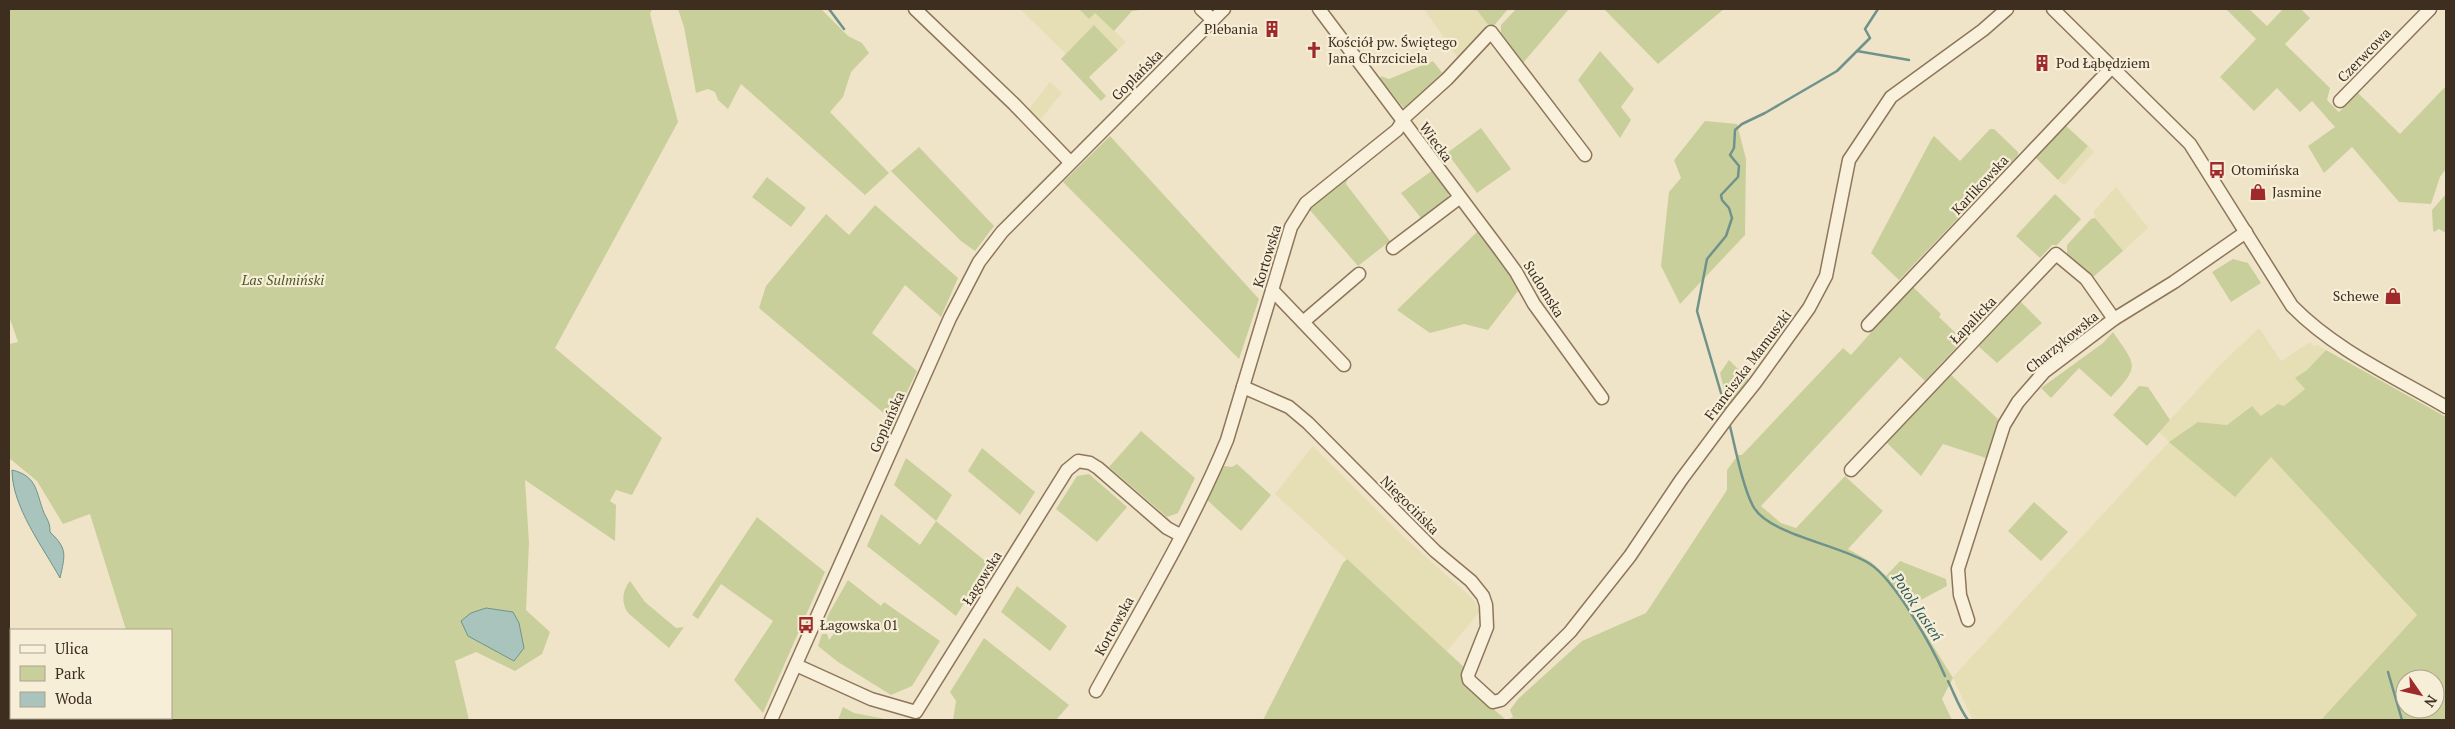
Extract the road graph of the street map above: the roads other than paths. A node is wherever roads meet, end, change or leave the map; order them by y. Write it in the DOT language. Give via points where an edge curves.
graph roads {
  1 [pos="915,9"];
  2 [pos="1201,9"];
  3 [pos="1224,9"];
  4 [pos="1319,9"];
  5 [pos="2007,9"];
  6 [pos="2053,9"];
  7 [pos="2430,9"];
  8 [pos="1213,20"];
  9 [pos="2113,66"];
  10 [pos="2340,102"];
  11 [pos="1402,120"];
  12 [pos="1585,155"];
  13 [pos="1070,162"];
  14 [pos="1459,198"];
  15 [pos="2246,232"];
  16 [pos="1393,248"];
  17 [pos="1359,274"];
  18 [pos="1272,290"];
  19 [pos="2114,319"];
  20 [pos="1303,322"];
  21 [pos="1868,325"];
  22 [pos="1344,365"];
  23 [pos="1243,387"];
  24 [pos="1602,398"];
  25 [pos="2446,406"];
  26 [pos="1850,470"];
  27 [pos="1180,535"];
  28 [pos="1968,620"];
  29 [pos="796,665"];
  30 [pos="1469,680"];
  31 [pos="1096,691"];
  32 [pos="771,720"];
  1 -- 13 [label="street"];
  2 -- 8 [label="street"];
  3 -- 8 [label="street, Goplańska"];
  4 -- 11 [label="street, Wiecka"];
  5 -- 30 [label="street, Franciszka Mamuszki" via="1891,97 1849,160 1826,276 1819,291 1755,383 1681,480 1625,564 1570,632 1501,700 1493,702"];
  6 -- 9 [label="street"];
  7 -- 10 [label="street, Czerwcowa"];
  8 -- 13 [label="street, Goplańska"];
  9 -- 15 [label="street" via="2190,144"];
  9 -- 21 [label="street, Karlikowska"];
  11 -- 12 [label="street, Kortowska" via="1491,32"];
  11 -- 14 [label="street, Wiecka"];
  11 -- 18 [label="street, Kortowska" via="1397,130 1306,203 1291,227"];
  13 -- 29 [label="street, Goplańska" via="1002,232 968,281"];
  14 -- 16 [label="street"];
  14 -- 24 [label="street, Sudomska" via="1506,257 1534,304"];
  15 -- 19 [label="street, Charzykowska"];
  15 -- 25 [label="street" via="2292,306 2310,324 2350,352"];
  17 -- 20 [label="street"];
  18 -- 20 [label="street"];
  18 -- 23 [label="street, Kortowska"];
  19 -- 26 [label="street, Łapalicka" via="2086,279 2056,254"];
  19 -- 28 [label="street, Charzykowska" via="2044,372 2018,402 2004,425 1958,569 1960,594"];
  20 -- 22 [label="street"];
  23 -- 27 [label="street, Kortowska" via="1218,460"];
  23 -- 30 [label="street, Niegocińska" via="1289,408 1308,423 1483,596 1487,627 1468,675"];
  27 -- 29 [label="street, Łagowska" via="1167,528 1098,468 1078,461 1067,470 916,712 871,699"];
  27 -- 31 [label="street, Kortowska"];
  29 -- 32 [label="street, Goplańska"];
}
